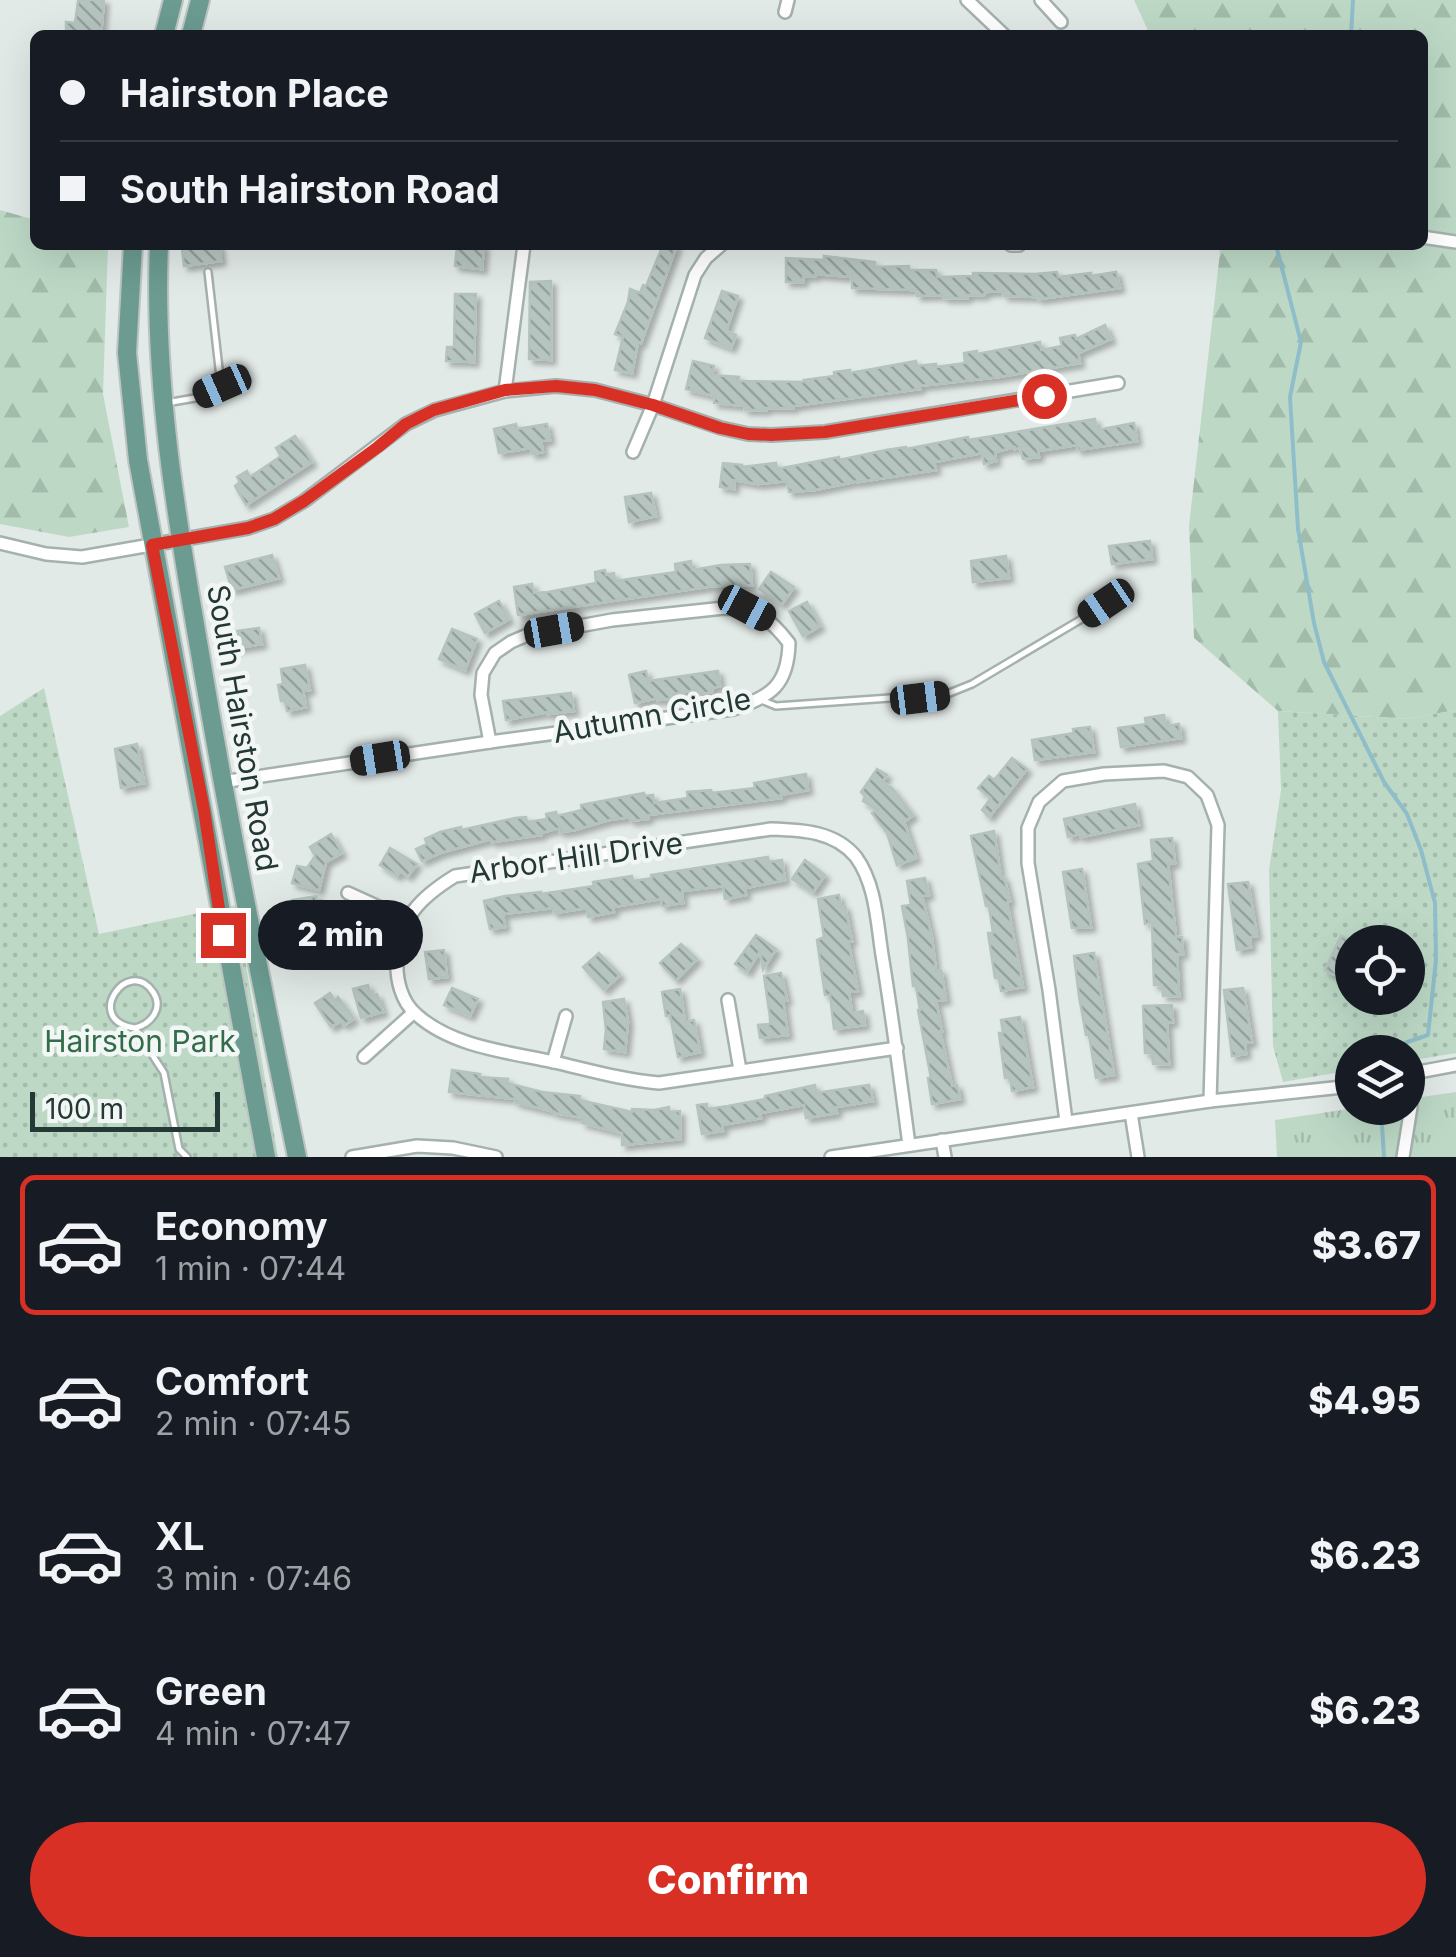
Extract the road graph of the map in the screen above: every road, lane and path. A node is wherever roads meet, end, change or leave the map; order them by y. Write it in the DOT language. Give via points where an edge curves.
graph roads {
  1 [pos="173,0"];
  2 [pos="200,0"];
  3 [pos="968,0"];
  4 [pos="1041,0"];
  5 [pos="1062,22"];
  6 [pos="165,30"];
  7 [pos="192,30"];
  8 [pos="999,30"];
  9 [pos="1428,239"];
  10 [pos="1456,242"];
  11 [pos="133,250"];
  12 [pos="159,250"];
  13 [pos="523,250"];
  14 [pos="715,250"];
  15 [pos="208,272"];
  16 [pos="1118,383"];
  17 [pos="505,390"];
  18 [pos="163,404"];
  19 [pos="653,405"];
  20 [pos="633,452"];
  21 [pos="180,541"];
  22 [pos="0,542"];
  23 [pos="152,545"];
  24 [pos="1119,592"];
  25 [pos="762,700"];
  26 [pos="490,742"];
  27 [pos="222,782"];
  28 [pos="348,894"];
  29 [pos="406,920"];
  30 [pos="728,1000"];
  31 [pos="413,1013"];
  32 [pos="566,1016"];
  33 [pos="135,1028"];
  34 [pos="897,1048"];
  35 [pos="364,1057"];
  36 [pos="553,1062"];
  37 [pos="1456,1065"];
  38 [pos="740,1070"];
  39 [pos="1425,1070"];
  40 [pos="1335,1088"];
  41 [pos="1210,1101"];
  42 [pos="1131,1113"];
  43 [pos="1066,1122"];
  44 [pos="1407,1125"];
  45 [pos="942,1140"];
  46 [pos="909,1145"];
  47 [pos="186,1157"];
  48 [pos="266,1157"];
  49 [pos="297,1157"];
  50 [pos="352,1157"];
  51 [pos="496,1157"];
  52 [pos="831,1157"];
  53 [pos="945,1157"];
  54 [pos="1138,1157"];
  55 [pos="1403,1157"];
  1 -- 6 [label="main road"];
  2 -- 7 [label="main road"];
  3 -- 8 [label="street"];
  4 -- 5 [label="street"];
  9 -- 10 [label="street"];
  11 -- 23 [label="main road, South Hairston Road" via="127,353"];
  12 -- 18 [label="main road, South Hairston Road"];
  13 -- 17 [label="street"];
  14 -- 19 [label="street" via="695,275"];
  15 -- 18 [label="lane" via="222,386"];
  16 -- 19 [label="street" via="825,432 771,435 720,428"];
  17 -- 19 [label="street" via="556,386"];
  17 -- 21 [label="street" via="406,424 274,519"];
  18 -- 21 [label="main road, South Hairston Road"];
  19 -- 20 [label="street"];
  21 -- 23 [label="street"];
  21 -- 27 [label="main road, South Hairston Road"];
  22 -- 23 [label="street" via="82,556"];
  23 -- 48 [label="main road, South Hairston Road"];
  24 -- 25 [label="lane" via="1085,618 947,694 776,706"];
  25 -- 26 [label="street, Autumn Circle"];
  25 -- 26 [label="street, Autumn Circle" via="776,687 789,642 747,608 612,620 524,636 495,653 482,673"];
  26 -- 27 [label="street, Autumn Circle"];
  27 -- 49 [label="main road, South Hairston Road"];
  28 -- 29 [label="street"];
  29 -- 31 [label="street" via="396,972"];
  29 -- 34 [label="street, Arbor Hill Drive" via="455,876 771,829 808,830 854,856 870,884"];
  30 -- 38 [label="street"];
  31 -- 35 [label="street"];
  31 -- 36 [label="street" via="437,1030 492,1050"];
  32 -- 36 [label="street"];
  33 -- 33 [label="lane" via="148,1023 157,1006 150,988 132,981 115,990 111,1009 122,1025"];
  33 -- 47 [label="lane" via="164,1074"];
  34 -- 38 [label="street"];
  34 -- 46 [label="street, Arbor Hill Drive"];
  36 -- 38 [label="street" via="659,1083"];
  37 -- 39 [label="street"];
  40 -- 41 [label="street"];
  41 -- 42 [label="street"];
  41 -- 43 [label="street" via="1218,825 1208,795 1188,777 1164,771 1104,774 1063,781 1039,802 1028,828"];
  42 -- 43 [label="street"];
  42 -- 54 [label="street"];
  43 -- 45 [label="street"];
  44 -- 55 [label="street"];
  45 -- 46 [label="street"];
  45 -- 53 [label="street"];
  46 -- 52 [label="street"];
  50 -- 51 [label="street" via="418,1146"];
}
